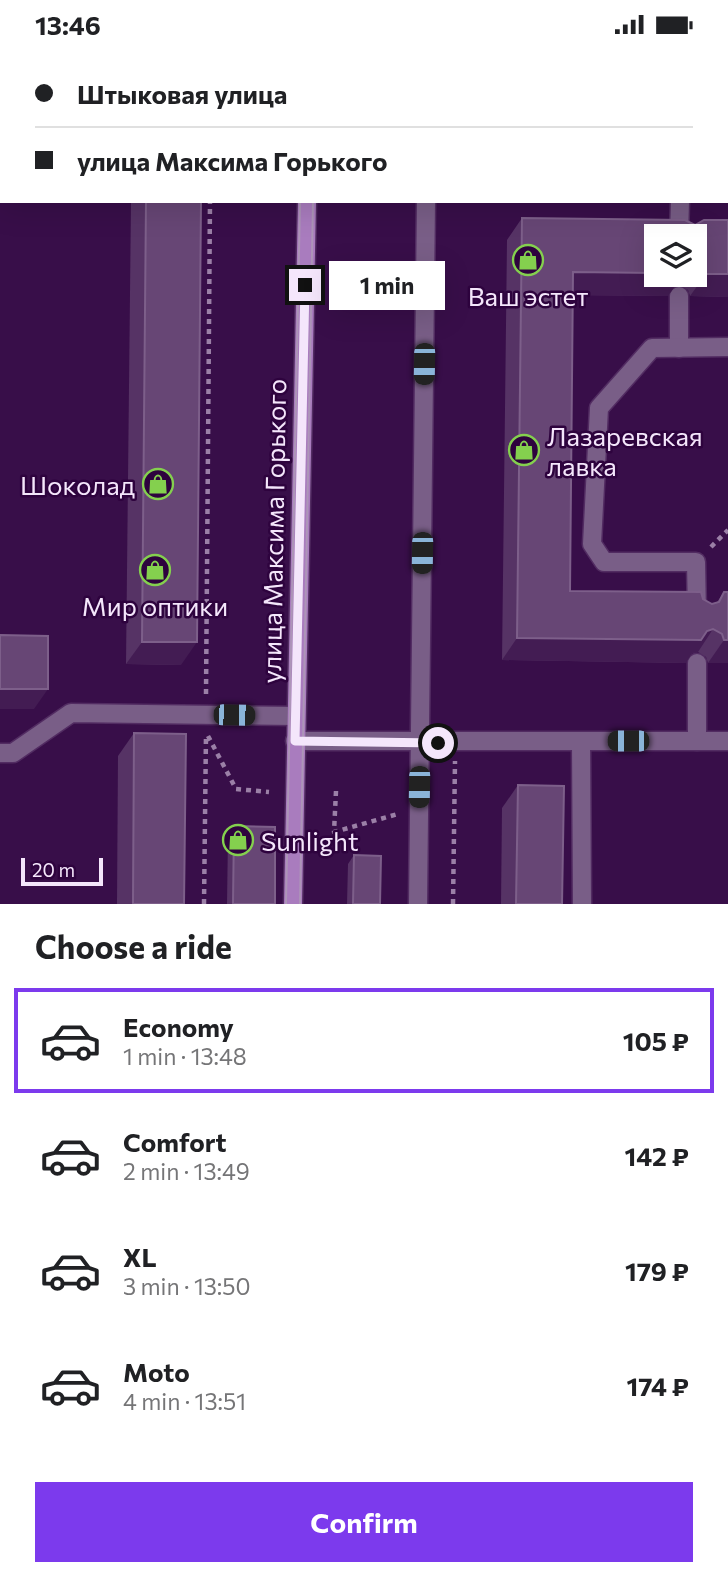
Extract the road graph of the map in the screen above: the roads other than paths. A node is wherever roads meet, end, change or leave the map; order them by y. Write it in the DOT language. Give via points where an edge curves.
graph roads {
  1 [pos="307,203"];
  2 [pos="426,203"];
  3 [pos="680,203"];
  4 [pos="679,224"];
  5 [pos="679,296"];
  6 [pos="728,347"];
  7 [pos="679,348"];
  8 [pos="697,615"];
  9 [pos="697,663"];
  10 [pos="296,716"];
  11 [pos="295,741"];
  12 [pos="697,741"];
  13 [pos="728,741"];
  14 [pos="420,742"];
  15 [pos="581,742"];
  16 [pos="0,753"];
  17 [pos="293,904"];
  18 [pos="418,904"];
  19 [pos="582,904"];
  1 -- 10 [label="main road, улица Максима Горького"];
  2 -- 14 [label="street"];
  3 -- 4 [label="street"];
  5 -- 7 [label="street"];
  6 -- 7 [label="street"];
  7 -- 8 [label="street" via="652,348 599,408 592,544 604,562 696,562"];
  9 -- 12 [label="street"];
  10 -- 11 [label="main road, улица Максима Горького"];
  10 -- 16 [label="street" via="206,723 71,713 13,753"];
  11 -- 14 [label="street"];
  11 -- 17 [label="main road, улица Максима Горького"];
  12 -- 13 [label="street"];
  12 -- 15 [label="street"];
  14 -- 15 [label="street"];
  14 -- 18 [label="street"];
  15 -- 19 [label="street"];
}
